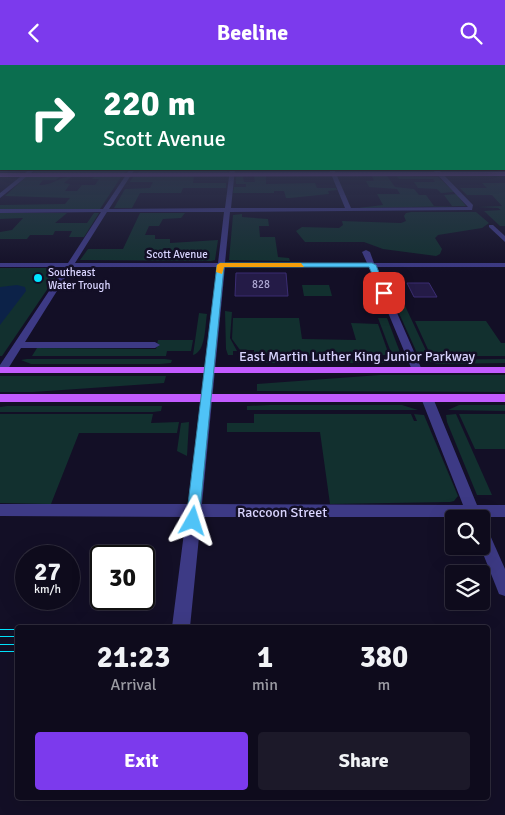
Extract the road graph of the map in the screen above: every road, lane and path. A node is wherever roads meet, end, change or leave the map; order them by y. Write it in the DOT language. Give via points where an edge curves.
graph roads {
  1 [pos="111,200"];
  2 [pos="228,200"];
  3 [pos="345,200"];
  4 [pos="465,200"];
  5 [pos="349,210"];
  6 [pos="0,211"];
  7 [pos="104,211"];
  8 [pos="227,211"];
  9 [pos="492,226"];
  10 [pos="505,240"];
  11 [pos="366,252"];
  12 [pos="0,265"];
  13 [pos="69,265"];
  14 [pos="220,265"];
  15 [pos="372,265"];
  16 [pos="505,265"];
  17 [pos="18,345"];
  18 [pos="155,345"];
  19 [pos="1,370"];
  20 [pos="417,370"];
  21 [pos="505,370"];
  22 [pos="209,371"];
  23 [pos="0,398"];
  24 [pos="206,398"];
  25 [pos="427,398"];
  26 [pos="505,398"];
  27 [pos="0,510"];
  28 [pos="473,510"];
  29 [pos="194,511"];
  30 [pos="505,511"];
  31 [pos="490,513"];
  32 [pos="445,515"];
  33 [pos="490,552"];
  34 [pos="505,588"];
  35 [pos="181,625"];
  1 -- 7 [label="street"];
  2 -- 8 [label="street"];
  3 -- 5 [label="street"];
  4 -- 5 [label="street" via="472,207 464,210"];
  5 -- 8 [label="street"];
  6 -- 7 [label="street"];
  7 -- 8 [label="street"];
  7 -- 13 [label="street"];
  8 -- 14 [label="street"];
  9 -- 10 [label="street"];
  11 -- 15 [label="street"];
  12 -- 13 [label="street, Scott Avenue"];
  13 -- 14 [label="street, Scott Avenue"];
  13 -- 17 [label="street"];
  14 -- 15 [label="street, Scott Avenue"];
  14 -- 22 [label="street"];
  15 -- 16 [label="street, Scott Avenue"];
  15 -- 20 [label="street"];
  17 -- 18 [label="street"];
  17 -- 19 [label="street"];
  19 -- 22 [label="main road, East Martin Luther King Junior Parkway"];
  20 -- 21 [label="main road, East Martin Luther King Junior Parkway"];
  20 -- 22 [label="main road, East Martin Luther King Junior Parkway"];
  22 -- 24 [label="street"];
  23 -- 24 [label="main road"];
  24 -- 25 [label="main road"];
  24 -- 29 [label="street"];
  25 -- 26 [label="main road"];
  25 -- 28 [label="street"];
  27 -- 29 [label="street, Raccoon Street"];
  29 -- 32 [label="street, Raccoon Street"];
  29 -- 35 [label="street"];
  30 -- 31 [label="street, Raccoon Street"];
  33 -- 34 [label="street"];
}
